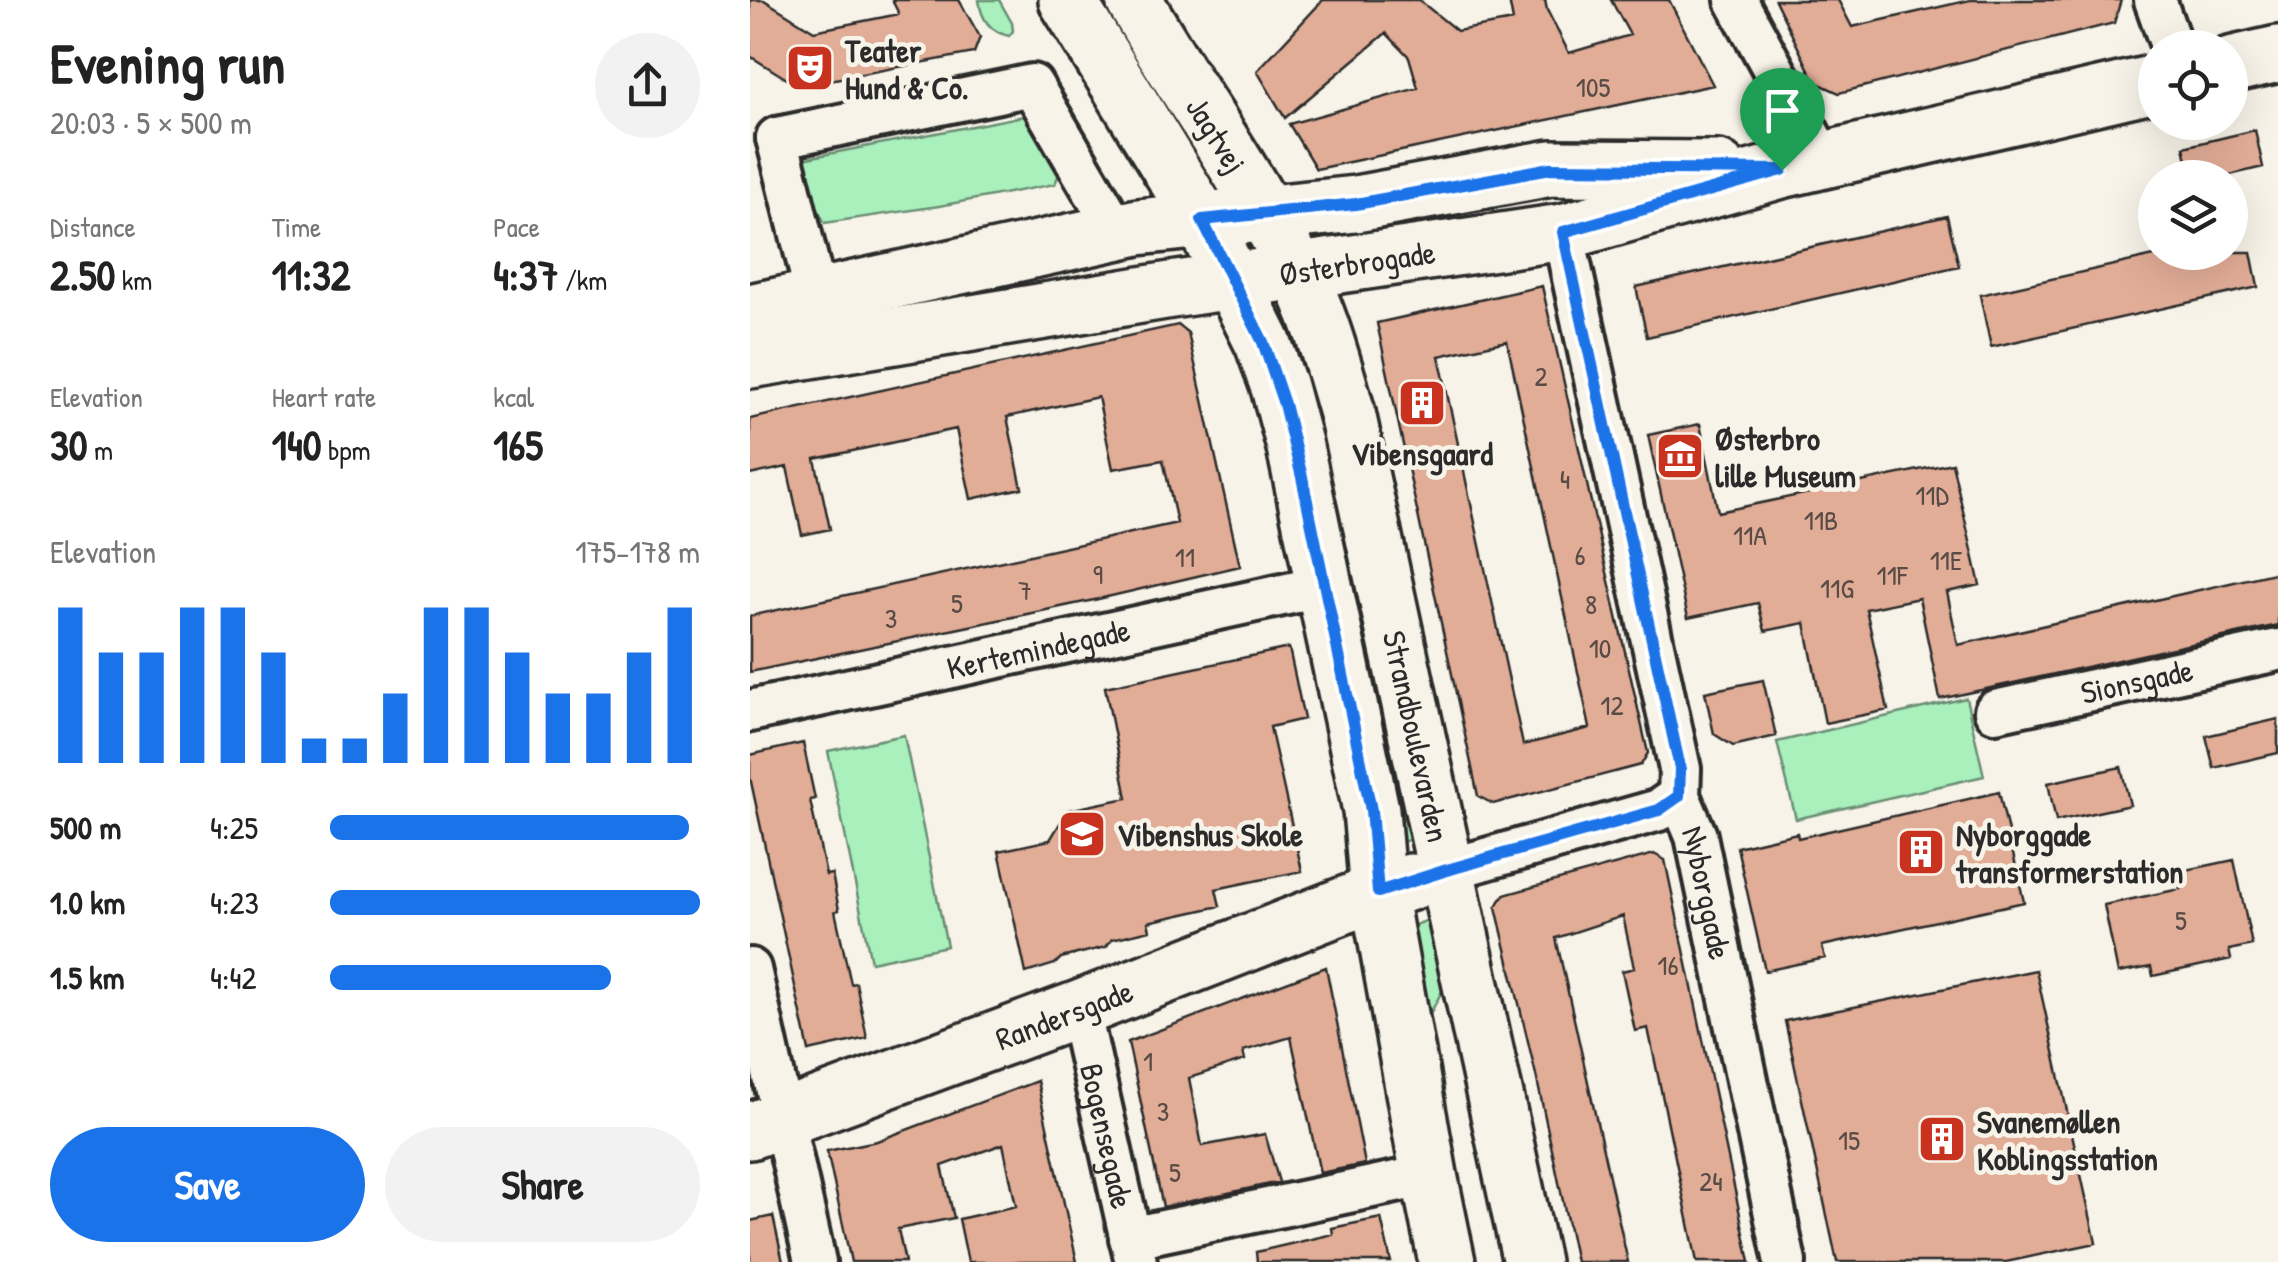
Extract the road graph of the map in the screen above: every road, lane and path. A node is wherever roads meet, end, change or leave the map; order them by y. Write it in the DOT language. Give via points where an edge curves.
graph roads {
  1 [pos="1066,0"];
  2 [pos="1134,0"];
  3 [pos="1736,0"];
  4 [pos="2155,0"];
  5 [pos="2166,30"];
  6 [pos="2138,87"];
  7 [pos="764,129"];
  8 [pos="1802,165"];
  9 [pos="1265,214"];
  10 [pos="1202,220"];
  11 [pos="1117,231"];
  12 [pos="1563,232"];
  13 [pos="1298,272"];
  14 [pos="1234,280"];
  15 [pos="750,312"];
  16 [pos="823,322"];
  17 [pos="750,360"];
  18 [pos="1324,586"];
  19 [pos="2278,650"];
  20 [pos="750,711"];
  21 [pos="1995,711"];
  22 [pos="1679,796"];
  23 [pos="1447,870"];
  24 [pos="1378,892"];
  25 [pos="750,969"];
  26 [pos="1078,1009"];
  27 [pos="767,1124"];
  28 [pos="1428,1175"];
  29 [pos="1133,1250"];
  30 [pos="815,1262"];
  31 [pos="1447,1262"];
  32 [pos="1531,1262"];
  33 [pos="1785,1262"];
  1 -- 10 [label="street, Jagtvej"];
  2 -- 9 [label="street, Jagtvej"];
  3 -- 8 [label="street"];
  4 -- 5 [label="street"];
  6 -- 8 [label="street, Østerbrogade"];
  7 -- 11 [label="street" via="1032,85"];
  7 -- 16 [label="street"];
  8 -- 9 [label="street, Østerbrogade" via="1551,168"];
  8 -- 12 [label="street, Østerbrogade"];
  9 -- 10 [label="street, Østerbrogade"];
  9 -- 13 [label="street, Jagtvej"];
  10 -- 11 [label="street, Østerbrogade"];
  10 -- 14 [label="street, Strandboulevarden"];
  11 -- 16 [label="street, Østerbrogade"];
  12 -- 13 [label="street, Østerbrogade"];
  12 -- 22 [label="street, Nyborggade" via="1677,752"];
  13 -- 14 [label="street, Østerbrogade"];
  13 -- 23 [label="street, Strandboulevarden" via="1347,413"];
  14 -- 16 [label="street, Østerbrogade"];
  14 -- 18 [label="street, Strandboulevarden" via="1279,387"];
  15 -- 16 [label="street, Østerbrogade"];
  16 -- 17 [label="street, Østerbrogade"];
  18 -- 20 [label="street, Kertemindegade"];
  18 -- 24 [label="street, Strandboulevarden" via="1371,810"];
  19 -- 21 [label="street, Sionsgade"];
  22 -- 23 [label="street" via="1659,810"];
  22 -- 33 [label="street, Nyborggade" via="1696,836"];
  23 -- 24 [label="street, Randersgade"];
  23 -- 32 [label="street, Strandboulevarden"];
  24 -- 26 [label="street, Randersgade"];
  24 -- 28 [label="street, Strandboulevarden"];
  25 -- 27 [label="street"];
  26 -- 27 [label="street, Randersgade"];
  26 -- 29 [label="street, Bogensegade"];
  27 -- 30 [label="street"];
  28 -- 29 [label="street"];
  28 -- 31 [label="street, Strandboulevarden"];
}
